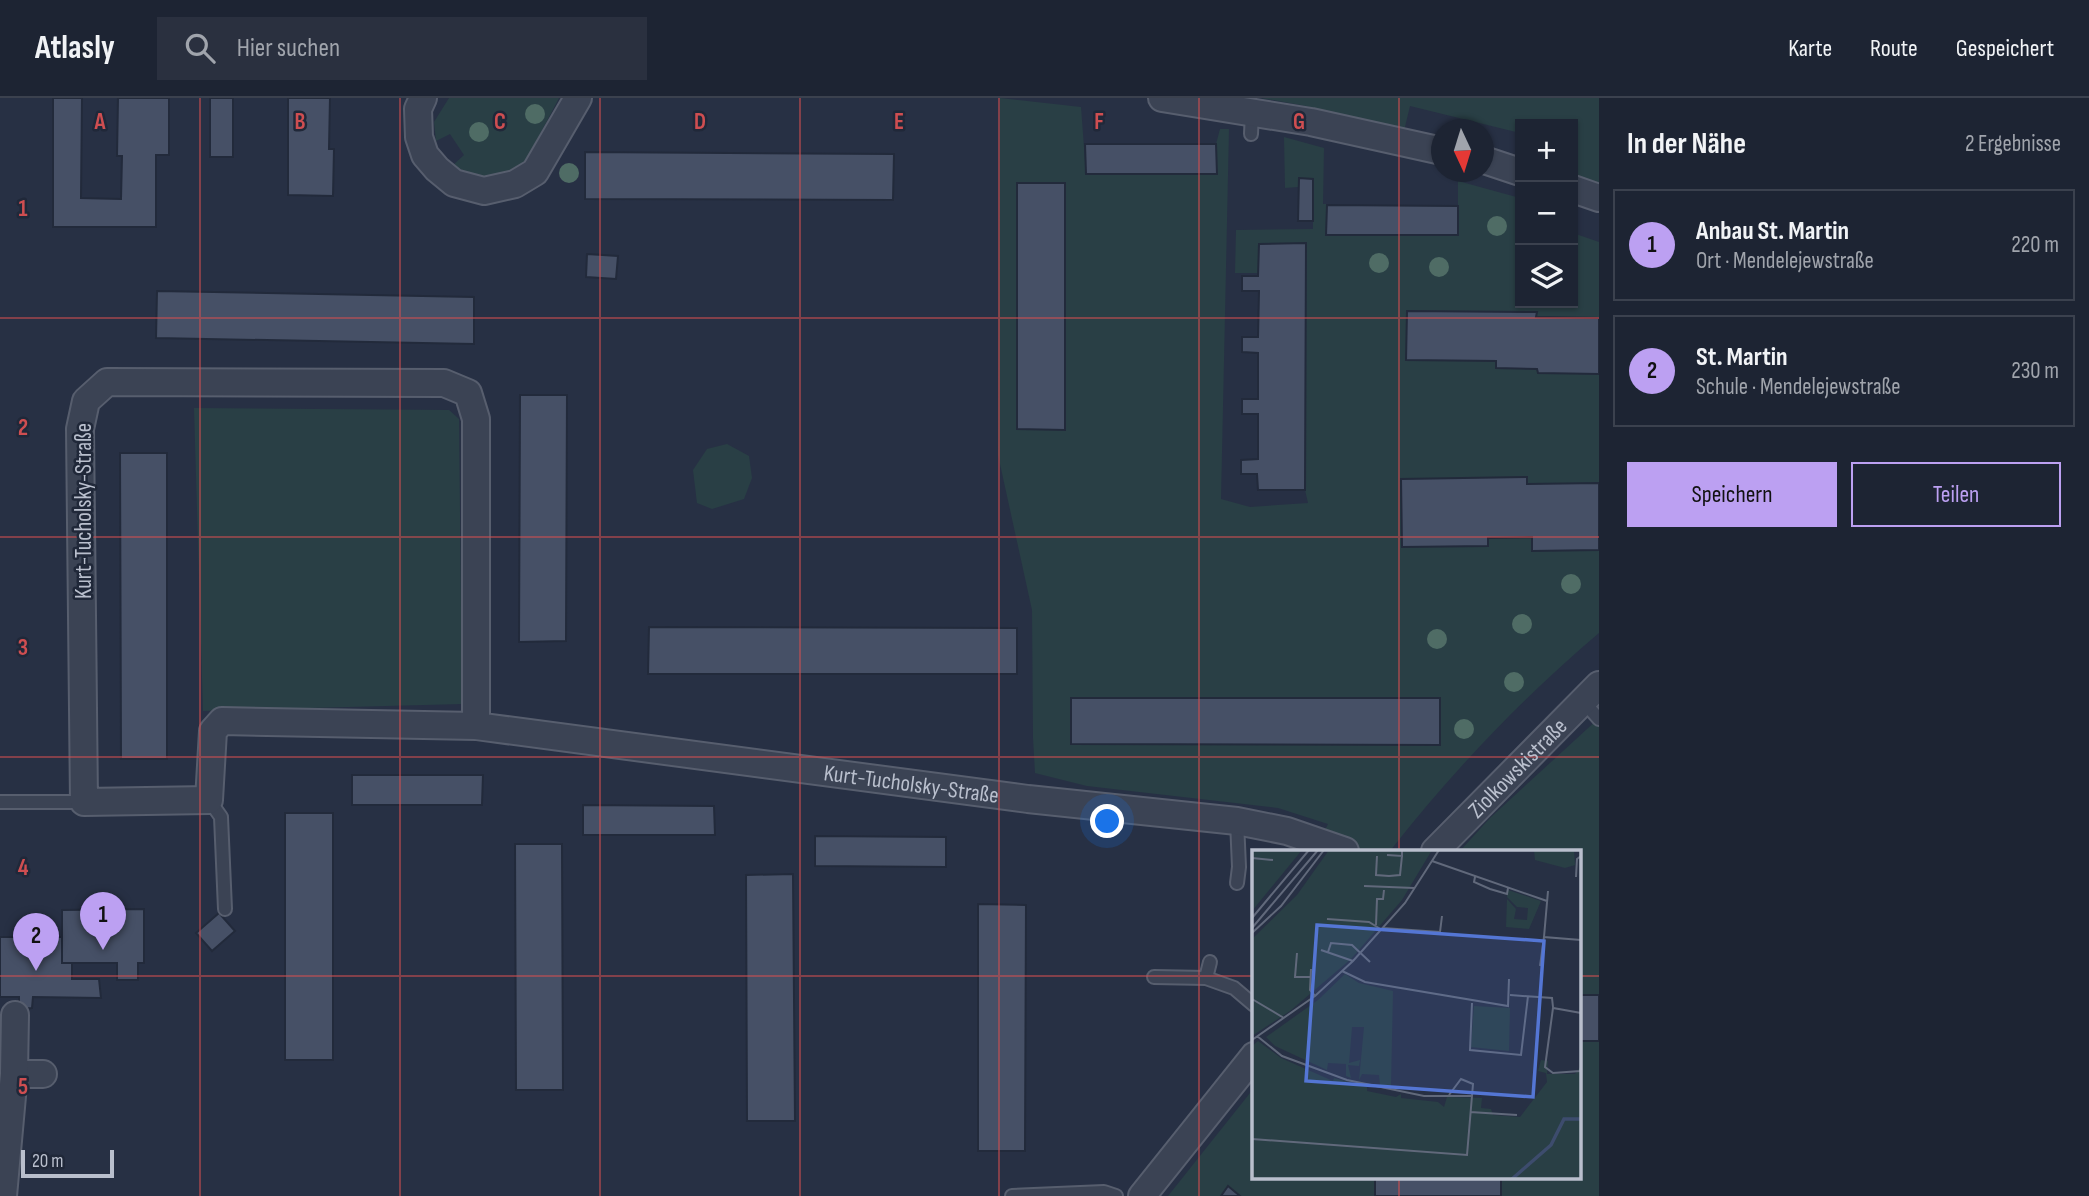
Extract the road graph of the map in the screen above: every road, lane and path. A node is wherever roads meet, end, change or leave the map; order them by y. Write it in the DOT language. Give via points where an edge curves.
graph roads {
  1 [pos="423,98"];
  2 [pos="578,98"];
  3 [pos="1162,98"];
  4 [pos="1431,149"];
  5 [pos="1494,164"];
  6 [pos="1515,170"];
  7 [pos="1578,191"];
  8 [pos="1599,198"];
  9 [pos="1593,701"];
  10 [pos="476,726"];
  11 [pos="209,800"];
  12 [pos="0,802"];
  13 [pos="84,802"];
  14 [pos="1237,821"];
  15 [pos="1342,850"];
  16 [pos="1436,850"];
  17 [pos="1237,883"];
  18 [pos="225,909"];
  19 [pos="1210,962"];
  20 [pos="1154,977"];
  21 [pos="1206,978"];
  22 [pos="1252,1003"];
  23 [pos="15,1014"];
  24 [pos="1252,1059"];
  25 [pos="14,1074"];
  26 [pos="43,1074"];
  27 [pos="1144,1195"];
  28 [pos="3,1196"];
  29 [pos="1012,1196"];
  30 [pos="1116,1196"];
  1 -- 2 [label="street" via="418,109 425,155 454,183 484,191 515,184 535,172"];
  3 -- 4 [label="street" via="1251,123 1311,122"];
  5 -- 6 [label="street"];
  7 -- 8 [label="street"];
  9 -- 16 [label="street, Ziolkowskistraße"];
  10 -- 11 [label="street, Kurt-Tucholsky-Straße" via="222,721 213,731"];
  10 -- 13 [label="street, Kurt-Tucholsky-Straße" via="476,419 468,393 443,383 107,382 86,401 80,429"];
  10 -- 14 [label="street, Kurt-Tucholsky-Straße" via="1028,799"];
  11 -- 13 [label="street"];
  11 -- 18 [label="lane" via="221,817"];
  12 -- 13 [label="lane"];
  14 -- 15 [label="street, Kurt-Tucholsky-Straße" via="1287,831"];
  14 -- 17 [label="lane"];
  19 -- 21 [label="lane"];
  20 -- 21 [label="lane"];
  21 -- 22 [label="lane" via="1234,988"];
  23 -- 25 [label="street"];
  24 -- 27 [label="street"];
  25 -- 26 [label="street"];
  25 -- 28 [label="street"];
  29 -- 30 [label="lane" via="1104,1192"];
}
